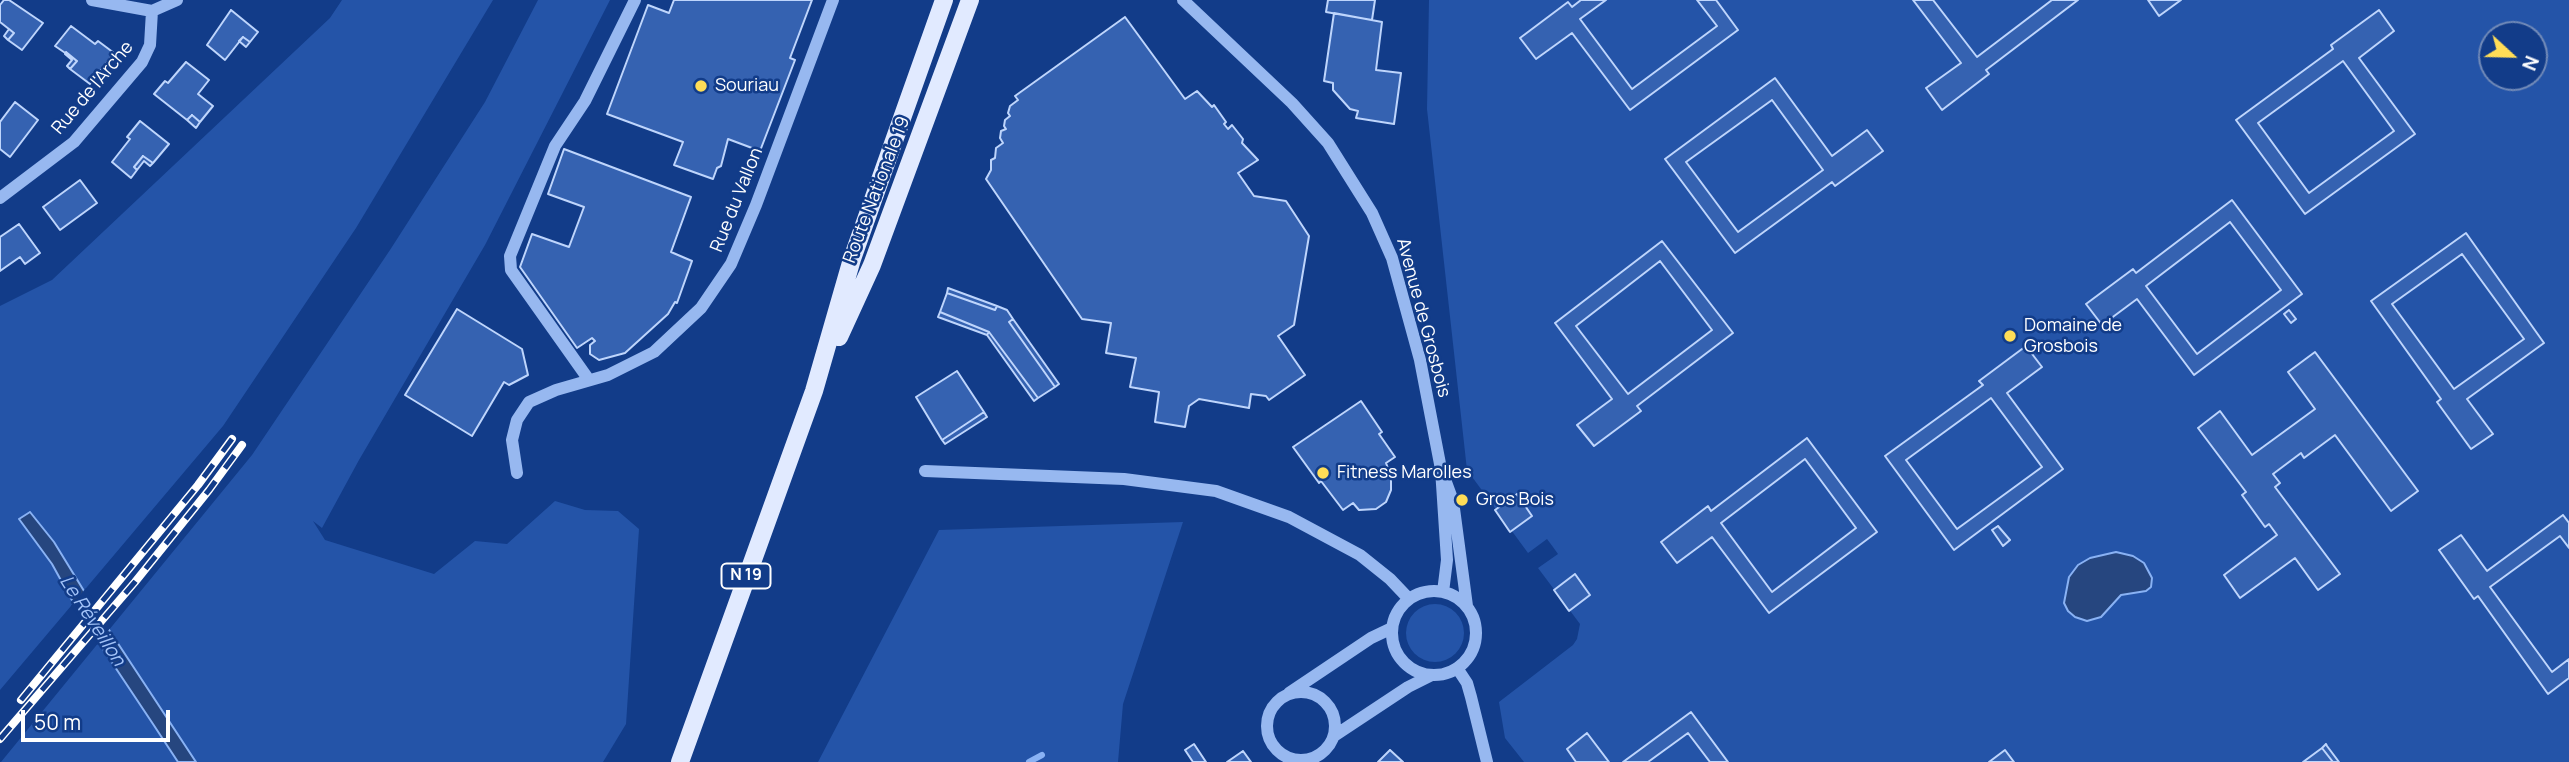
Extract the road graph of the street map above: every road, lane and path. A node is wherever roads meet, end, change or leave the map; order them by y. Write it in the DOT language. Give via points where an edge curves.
graph roads {
  1 [pos="92,0"];
  2 [pos="177,0"];
  3 [pos="635,0"];
  4 [pos="833,0"];
  5 [pos="944,0"];
  6 [pos="970,0"];
  7 [pos="1183,0"];
  8 [pos="152,11"];
  9 [pos="0,198"];
  10 [pos="589,380"];
  11 [pos="814,391"];
  12 [pos="1441,469"];
  13 [pos="925,471"];
  14 [pos="517,473"];
  15 [pos="1443,592"];
  16 [pos="1409,599"];
  17 [pos="1467,606"];
  18 [pos="1392,628"];
  19 [pos="1457,668"];
  20 [pos="1432,675"];
  21 [pos="1280,699"];
  22 [pos="1334,736"];
  23 [pos="1322,759"];
  24 [pos="680,762"];
  25 [pos="1487,762"];
  1 -- 8 [label="street"];
  2 -- 8 [label="street"];
  3 -- 10 [label="street" via="585,101 555,146 510,256 511,270"];
  4 -- 10 [label="street, Rue du Vallon" via="731,264 701,308 654,352"];
  5 -- 11 [label="main road, Route Nationale 19 / N 19" via="852,259"];
  6 -- 11 [label="main road, Route Nationale 19 / N 19" via="872,265"];
  7 -- 12 [label="street, Avenue de Grosbois" via="1309,120 1372,213 1392,258 1420,360"];
  8 -- 9 [label="street, Rue de l'Arche" via="150,45 142,62 74,142"];
  10 -- 14 [label="street, Rue du Vallon" via="529,402 517,420 512,440"];
  11 -- 24 [label="main road, Route Nationale 19 / N 19"];
  12 -- 15 [label="street, Avenue de Grosbois" via="1447,560"];
  12 -- 17 [label="street, Avenue de Grosbois" via="1453,501"];
  13 -- 16 [label="street" via="1124,480 1216,491 1289,517 1360,555"];
  15 -- 16 [label="street"];
  15 -- 17 [label="street"];
  16 -- 18 [label="street"];
  17 -- 19 [label="street" via="1475,623 1475,644"];
  18 -- 20 [label="street" via="1393,641 1406,665"];
  18 -- 21 [label="street"];
  19 -- 20 [label="street"];
  19 -- 25 [label="street" via="1474,706"];
  20 -- 22 [label="street"];
  21 -- 22 [label="street" via="1301,692 1321,698 1333,715"];
  21 -- 23 [label="street" via="1268,722 1273,744 1291,758"];
  22 -- 23 [label="street"];
}
